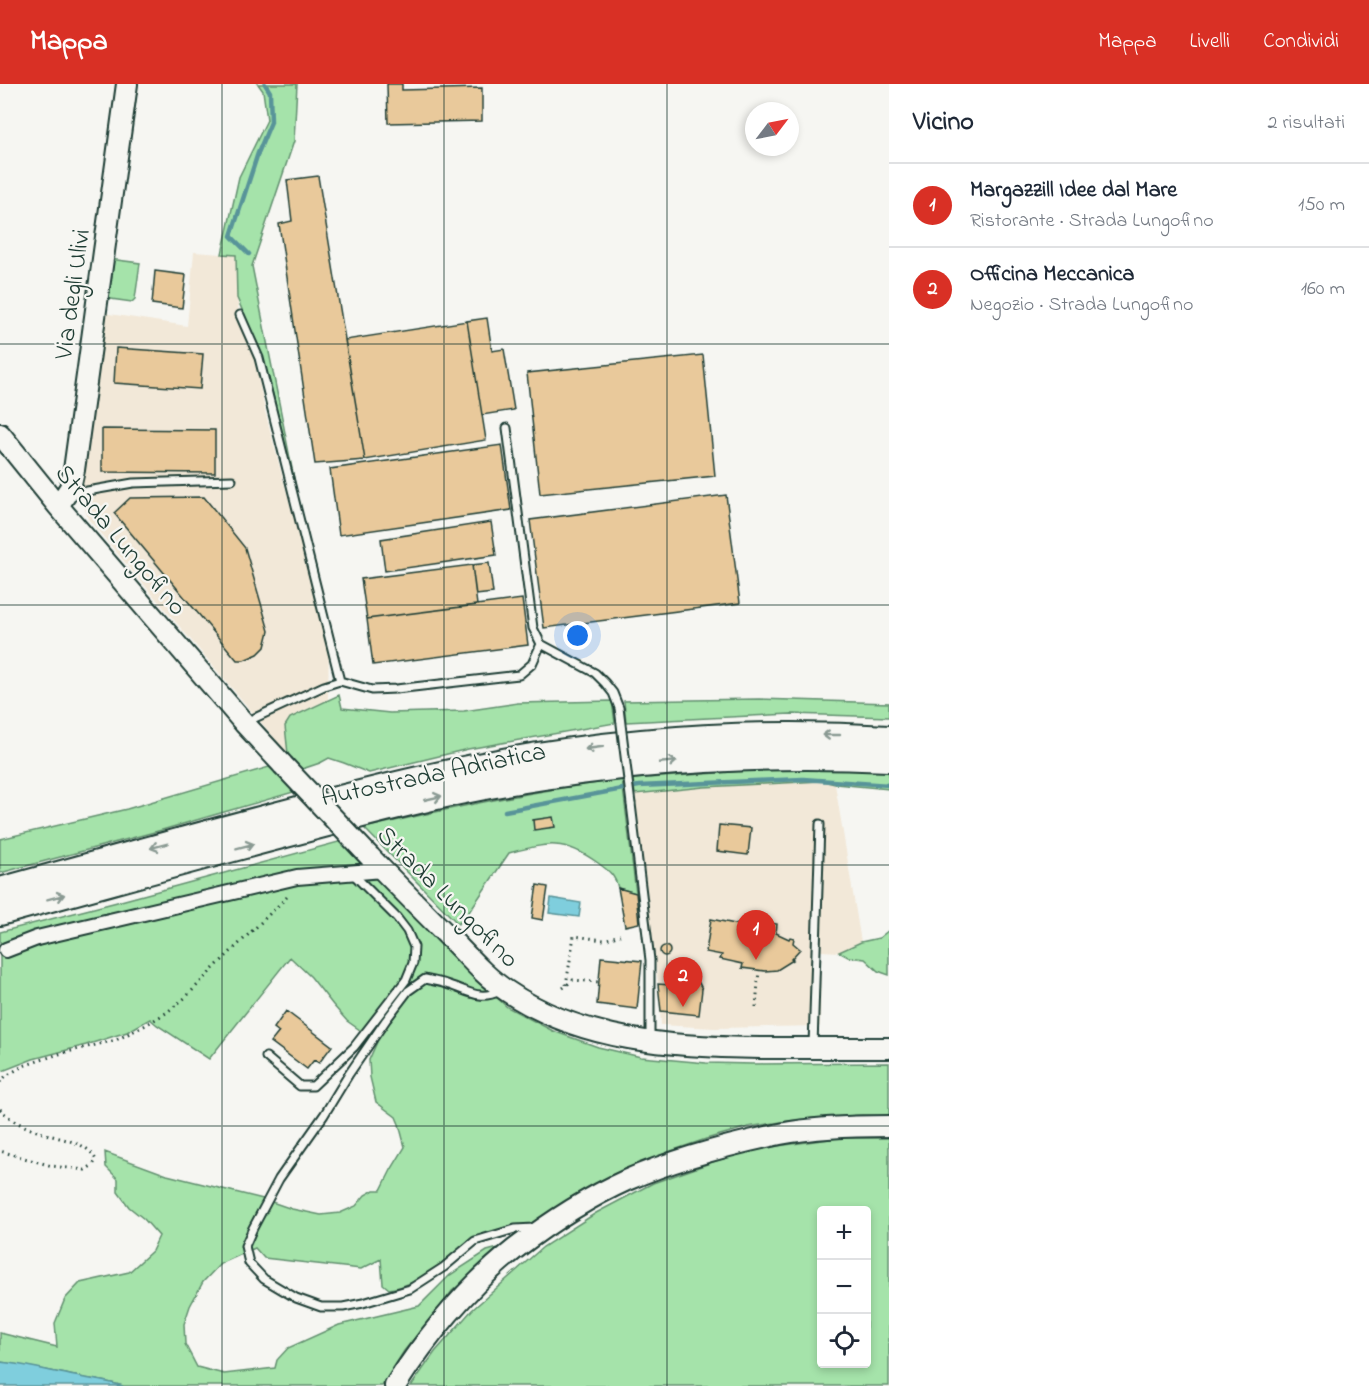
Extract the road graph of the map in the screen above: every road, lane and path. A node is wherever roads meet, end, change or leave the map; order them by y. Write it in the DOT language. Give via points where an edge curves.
graph roads {
  1 [pos="127,84"];
  2 [pos="240,315"];
  3 [pos="507,428"];
  4 [pos="0,434"];
  5 [pos="232,480"];
  6 [pos="63,500"];
  7 [pos="540,644"];
  8 [pos="340,681"];
  9 [pos="244,723"];
  10 [pos="889,738"];
  11 [pos="889,759"];
  12 [pos="820,824"];
  13 [pos="377,863"];
  14 [pos="351,872"];
  15 [pos="303,876"];
  16 [pos="0,890"];
  17 [pos="0,913"];
  18 [pos="620,934"];
  19 [pos="6,950"];
  20 [pos="759,970"];
  21 [pos="599,982"];
  22 [pos="504,989"];
  23 [pos="756,1007"];
  24 [pos="650,1042"];
  25 [pos="812,1048"];
  26 [pos="889,1048"];
  27 [pos="266,1057"];
  28 [pos="0,1082"];
  29 [pos="0,1109"];
  30 [pos="889,1126"];
  31 [pos="0,1151"];
  32 [pos="546,1228"];
  33 [pos="395,1386"];
  1 -- 6 [label="main road, Via degli Ulivi" via="79,435 70,488"];
  2 -- 8 [label="lane" via="259,358"];
  3 -- 7 [label="lane" via="532,628"];
  4 -- 6 [label="main road, Strada Lungofino"];
  5 -- 6 [label="lane" via="133,483"];
  6 -- 9 [label="main road, Strada Lungofino"];
  7 -- 8 [label="lane" via="532,664 519,675 372,690"];
  7 -- 24 [label="lane, bridge" via="595,672 619,708 650,960"];
  8 -- 9 [label="lane"];
  9 -- 13 [label="main road, Strada Lungofino, bridge"];
  10 -- 16 [label="highway, Autostrada Adriatica, one-way" via="789,735 664,740 503,761 380,788"];
  17 -- 11 [label="highway, Autostrada Adriatica, one-way" via="390,807 512,782 672,762 787,757"];
  12 -- 25 [label="lane"];
  13 -- 14 [label="street"];
  13 -- 22 [label="main road, Strada Lungofino"];
  14 -- 15 [label="street"];
  14 -- 27 [label="lane" via="407,931 414,947 406,980 354,1047 313,1086 300,1086"];
  15 -- 19 [label="street" via="37,938"];
  15 -- 28 [label="path" via="290,894 166,1013 116,1040 23,1066"];
  18 -- 21 [label="path" via="604,940 574,936 565,986 573,980"];
  20 -- 23 [label="path"];
  22 -- 24 [label="main road, Strada Lungofino" via="568,1023"];
  22 -- 32 [label="lane" via="476,996 425,979 408,991 279,1179 245,1246 249,1263 264,1279 321,1307 343,1307 410,1289 475,1241 516,1229"];
  24 -- 25 [label="main road, Strada Lungofino"];
  25 -- 26 [label="main road, Strada Lungofino"];
  29 -- 31 [label="path" via="26,1127 82,1146 96,1160 85,1170 52,1166"];
  30 -- 32 [label="main road" via="781,1134 689,1158 618,1185"];
  32 -- 33 [label="main road" via="514,1250 462,1300"];
}
